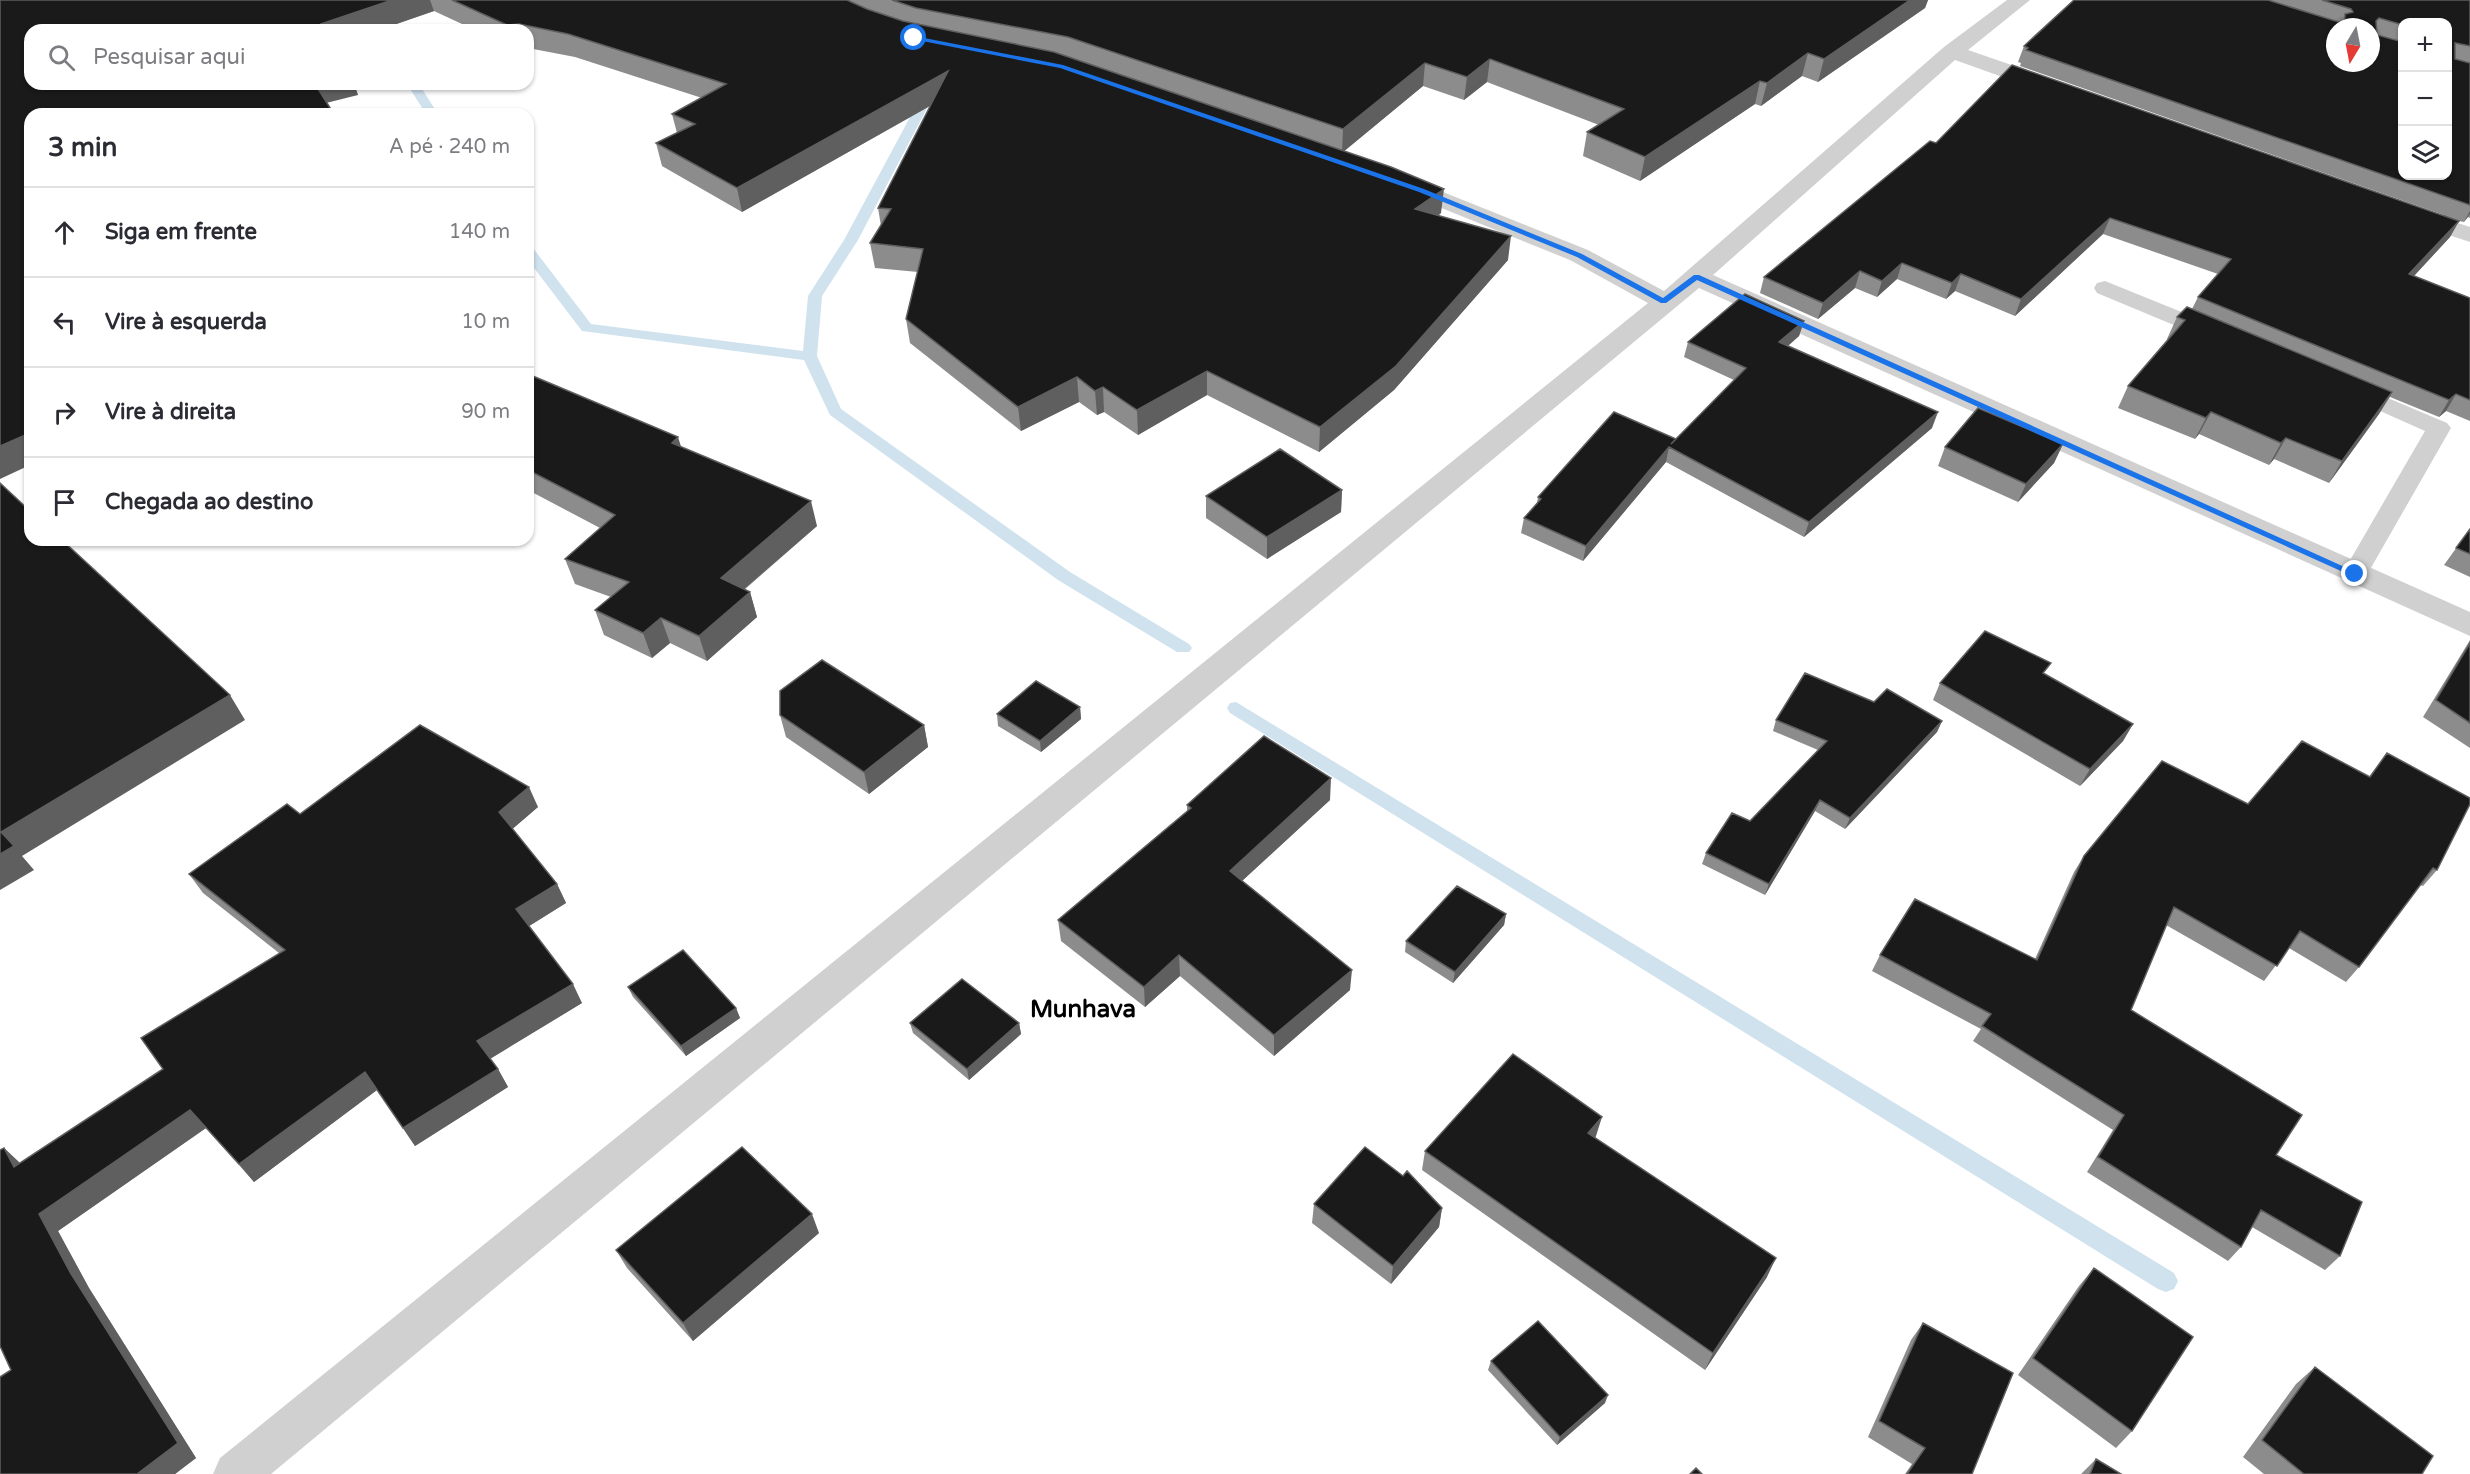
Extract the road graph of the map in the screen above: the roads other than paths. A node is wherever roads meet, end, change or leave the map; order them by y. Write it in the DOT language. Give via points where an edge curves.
graph roads {
  1 [pos="2019,0"];
  2 [pos="1952,52"];
  3 [pos="2065,92"];
  4 [pos="1376,175"];
  5 [pos="2391,207"];
  6 [pos="2470,235"];
  7 [pos="1696,277"];
  8 [pos="2105,288"];
  9 [pos="1664,301"];
  10 [pos="2238,343"];
  11 [pos="2326,380"];
  12 [pos="2355,574"];
  13 [pos="2470,625"];
  14 [pos="237,1474"];
  1 -- 2 [label="street"];
  2 -- 3 [label="street"];
  2 -- 7 [label="street"];
  4 -- 9 [label="street" via="1579,255"];
  5 -- 6 [label="street"];
  7 -- 9 [label="street"];
  7 -- 12 [label="street"];
  8 -- 10 [label="lane"];
  9 -- 14 [label="street"];
  11 -- 12 [label="lane" via="2439,428"];
  12 -- 13 [label="street"];
}
